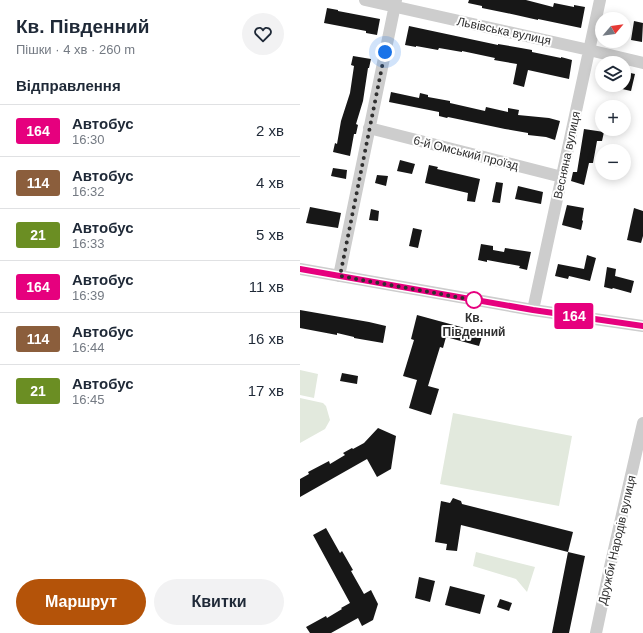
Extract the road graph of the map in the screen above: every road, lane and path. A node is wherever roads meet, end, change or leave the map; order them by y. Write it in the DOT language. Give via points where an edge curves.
graph roads {
  1 [pos="366,0"];
  2 [pos="600,0"];
  3 [pos="396,3"];
  4 [pos="589,50"];
  5 [pos="643,63"];
  6 [pos="369,128"];
  7 [pos="562,177"];
  8 [pos="300,269"];
  9 [pos="340,276"];
  10 [pos="533,310"];
  11 [pos="643,326"];
  12 [pos="643,423"];
  13 [pos="596,633"];
  1 -- 3 [label="street, Львівська вулиця"];
  2 -- 4 [label="street, Весняна вулиця"];
  3 -- 4 [label="street, Львівська вулиця"];
  3 -- 6 [label="street"];
  4 -- 5 [label="street, Львівська вулиця"];
  4 -- 7 [label="street, Весняна вулиця"];
  6 -- 7 [label="street, 6-й Омський проїзд"];
  6 -- 9 [label="street"];
  7 -- 10 [label="street, Весняна вулиця"];
  8 -- 9 [label="street"];
  9 -- 10 [label="street"];
  10 -- 11 [label="street"];
  12 -- 13 [label="street, Дружби Народів вулиця"];
}
